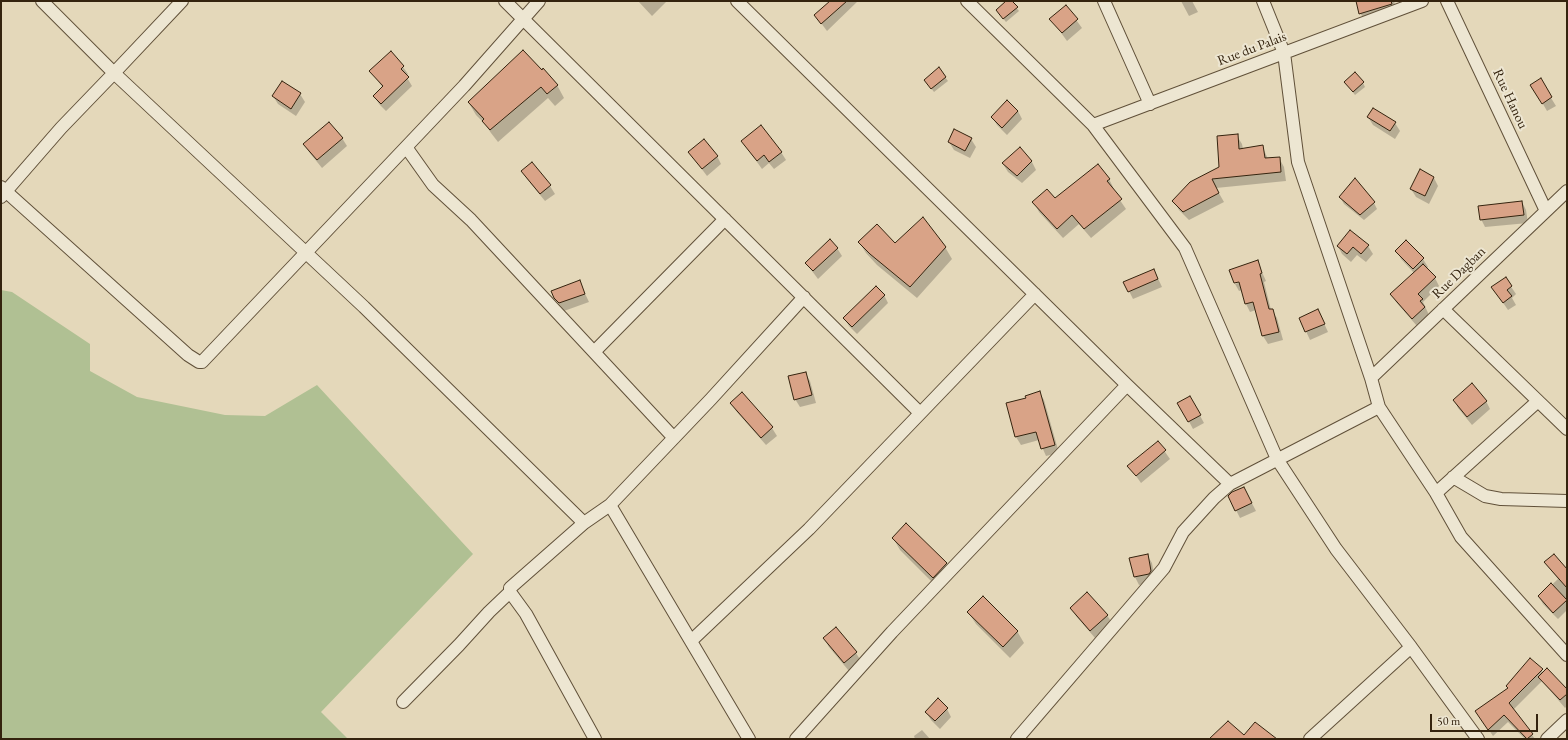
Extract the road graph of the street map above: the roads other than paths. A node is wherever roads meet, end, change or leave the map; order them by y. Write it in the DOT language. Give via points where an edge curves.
graph roads {
  1 [pos="42,1"];
  2 [pos="182,1"];
  3 [pos="505,1"];
  4 [pos="539,1"];
  5 [pos="737,1"];
  6 [pos="967,1"];
  7 [pos="1104,1"];
  8 [pos="1263,1"];
  9 [pos="1422,1"];
  10 [pos="1447,1"];
  11 [pos="523,19"];
  12 [pos="1284,53"];
  13 [pos="114,73"];
  14 [pos="1150,104"];
  15 [pos="1093,125"];
  16 [pos="406,147"];
  17 [pos="1567,191"];
  18 [pos="3,192"];
  19 [pos="1546,211"];
  20 [pos="725,219"];
  21 [pos="307,252"];
  22 [pos="1035,294"];
  23 [pos="804,297"];
  24 [pos="1443,309"];
  25 [pos="594,352"];
  26 [pos="1371,378"];
  27 [pos="1127,385"];
  28 [pos="1538,401"];
  29 [pos="1379,407"];
  30 [pos="920,413"];
  31 [pos="1567,429"];
  32 [pos="674,438"];
  33 [pos="1277,458"];
  34 [pos="1453,477"];
  35 [pos="1230,484"];
  36 [pos="1436,493"];
  37 [pos="1567,501"];
  38 [pos="610,505"];
  39 [pos="584,523"];
  40 [pos="510,592"];
  41 [pos="691,641"];
  42 [pos="1411,647"];
  43 [pos="1567,655"];
  44 [pos="403,702"];
  45 [pos="1567,720"];
  46 [pos="595,739"];
  47 [pos="749,739"];
  48 [pos="796,739"];
  49 [pos="1018,739"];
  50 [pos="1310,739"];
  51 [pos="1478,739"];
  52 [pos="1547,739"];
  1 -- 13 [label="street"];
  2 -- 13 [label="street"];
  3 -- 11 [label="street"];
  4 -- 11 [label="street"];
  5 -- 22 [label="street"];
  6 -- 15 [label="street"];
  7 -- 14 [label="street"];
  8 -- 12 [label="street"];
  9 -- 12 [label="street, Rue du Palais"];
  10 -- 19 [label="street, Rue Hanou"];
  11 -- 16 [label="street"];
  11 -- 20 [label="street"];
  12 -- 14 [label="street, Rue du Palais"];
  12 -- 26 [label="street" via="1298,162"];
  13 -- 18 [label="street"];
  13 -- 21 [label="street"];
  14 -- 15 [label="street, Rue du Palais"];
  15 -- 33 [label="street" via="1186,248"];
  16 -- 21 [label="street"];
  16 -- 25 [label="street" via="433,185 471,220"];
  17 -- 19 [label="street, Rue Dagban"];
  18 -- 21 [label="street" via="176,345 199,362 205,361"];
  19 -- 24 [label="street, Rue Dagban"];
  20 -- 23 [label="street"];
  20 -- 25 [label="street"];
  21 -- 39 [label="street"];
  22 -- 27 [label="street"];
  22 -- 30 [label="street"];
  23 -- 30 [label="street"];
  23 -- 32 [label="street"];
  24 -- 26 [label="street, Rue Dagban"];
  24 -- 28 [label="street"];
  25 -- 32 [label="street"];
  26 -- 29 [label="street"];
  27 -- 35 [label="street"];
  27 -- 48 [label="street" via="892,632"];
  28 -- 31 [label="street"];
  28 -- 34 [label="street"];
  29 -- 33 [label="street"];
  29 -- 36 [label="street"];
  30 -- 41 [label="street" via="809,529"];
  32 -- 38 [label="street"];
  33 -- 35 [label="street"];
  33 -- 42 [label="street" via="1336,549"];
  34 -- 36 [label="street"];
  34 -- 37 [label="street" via="1485,496 1501,499"];
  35 -- 49 [label="street" via="1183,532 1164,568"];
  36 -- 43 [label="street" via="1460,537"];
  38 -- 39 [label="street"];
  38 -- 41 [label="street"];
  39 -- 40 [label="street" via="511,586"];
  40 -- 44 [label="street"];
  40 -- 46 [label="street" via="526,614"];
  41 -- 47 [label="street"];
  42 -- 50 [label="street"];
  42 -- 51 [label="street"];
  45 -- 52 [label="street"];
}
